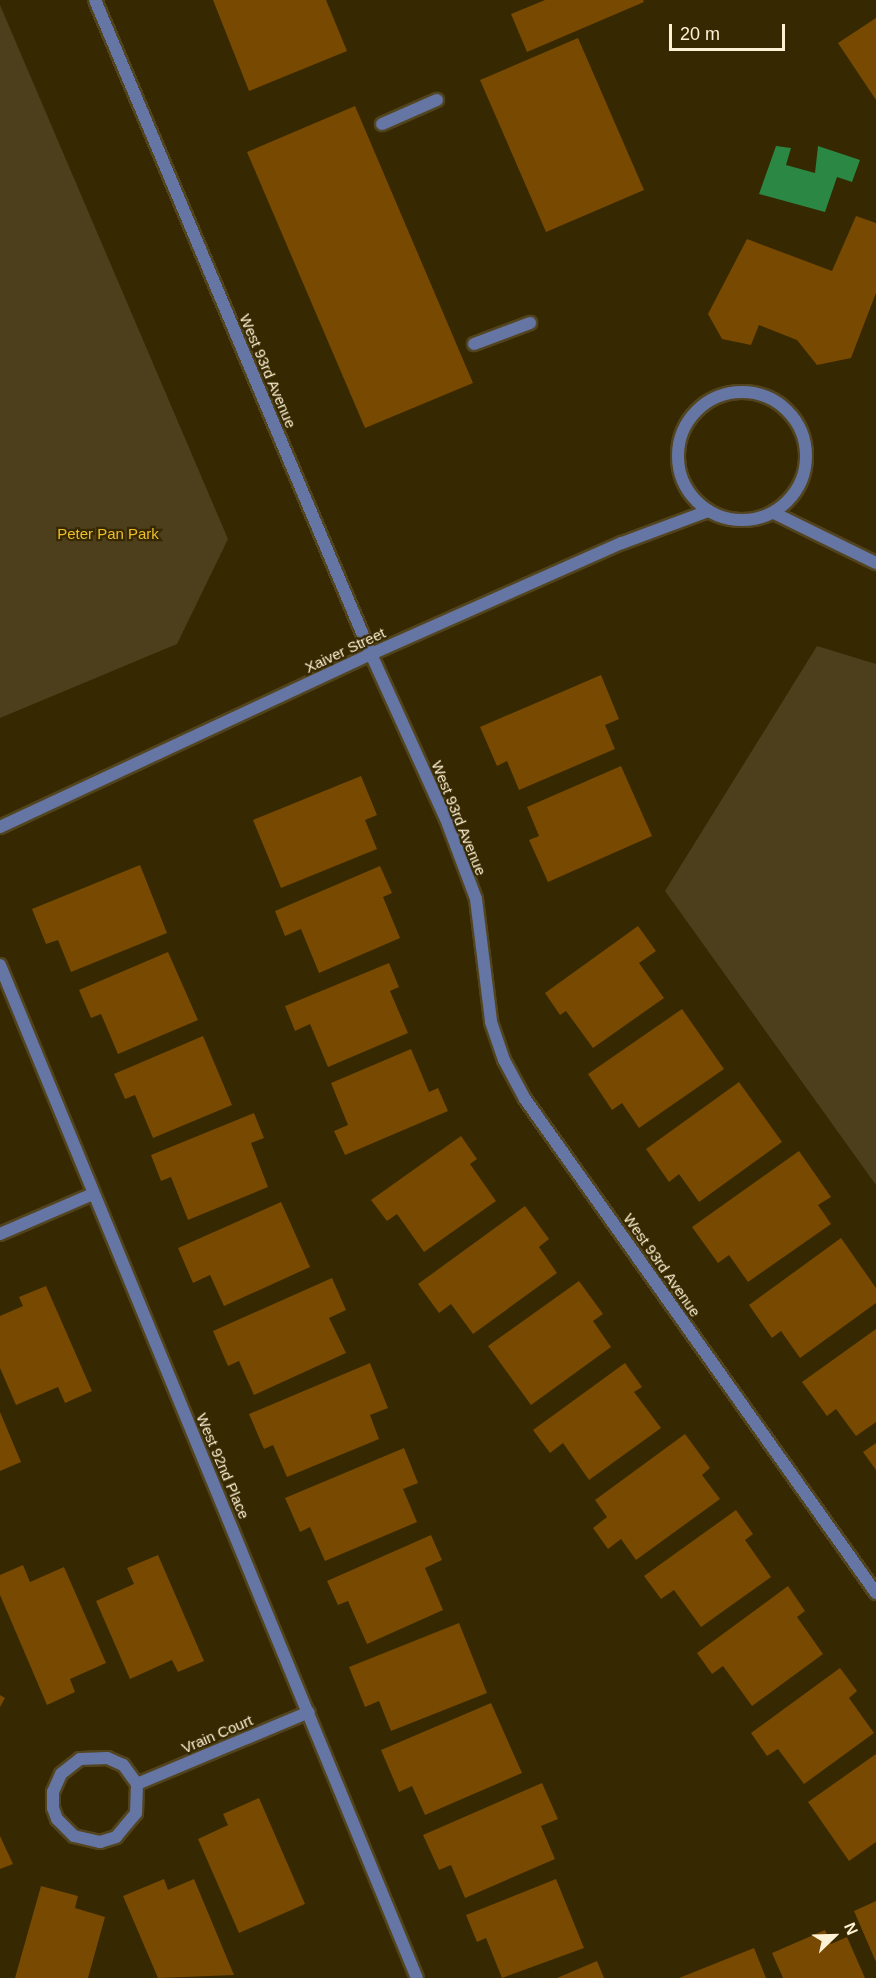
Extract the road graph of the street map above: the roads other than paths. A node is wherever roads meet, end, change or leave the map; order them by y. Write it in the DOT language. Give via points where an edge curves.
graph roads {
  1 [pos="95,0"];
  2 [pos="437,100"];
  3 [pos="382,124"];
  4 [pos="530,323"];
  5 [pos="474,344"];
  6 [pos="708,511"];
  7 [pos="774,513"];
  8 [pos="876,563"];
  9 [pos="371,654"];
  10 [pos="0,827"];
  11 [pos="0,965"];
  12 [pos="93,1194"];
  13 [pos="0,1234"];
  14 [pos="876,1593"];
  15 [pos="309,1712"];
  16 [pos="137,1784"];
  17 [pos="417,1978"];
  1 -- 9 [label="street, West 93rd Avenue"];
  2 -- 3 [label="street"];
  4 -- 5 [label="street"];
  6 -- 7 [label="street" via="741,521"];
  6 -- 7 [label="street" via="692,496 680,476 677,454 682,432 694,413 711,399 732,392 755,392 776,401 793,415 803,435 807,457 803,480"];
  6 -- 9 [label="street, Xaiver Street" via="622,543"];
  7 -- 8 [label="street"];
  9 -- 10 [label="street, Xaiver Street"];
  9 -- 14 [label="street, West 93rd Avenue" via="446,819 476,899 491,1022 504,1060 525,1100"];
  11 -- 12 [label="street, West 92nd Place"];
  12 -- 13 [label="street"];
  12 -- 15 [label="street, West 92nd Place"];
  15 -- 16 [label="street, Vrain Court"];
  15 -- 17 [label="street, West 92nd Place"];
  16 -- 16 [label="street" via="123,1765 107,1758 80,1759 61,1774 53,1792 53,1808 57,1819 74,1836 100,1842 116,1838 128,1828 139,1800"];
}
